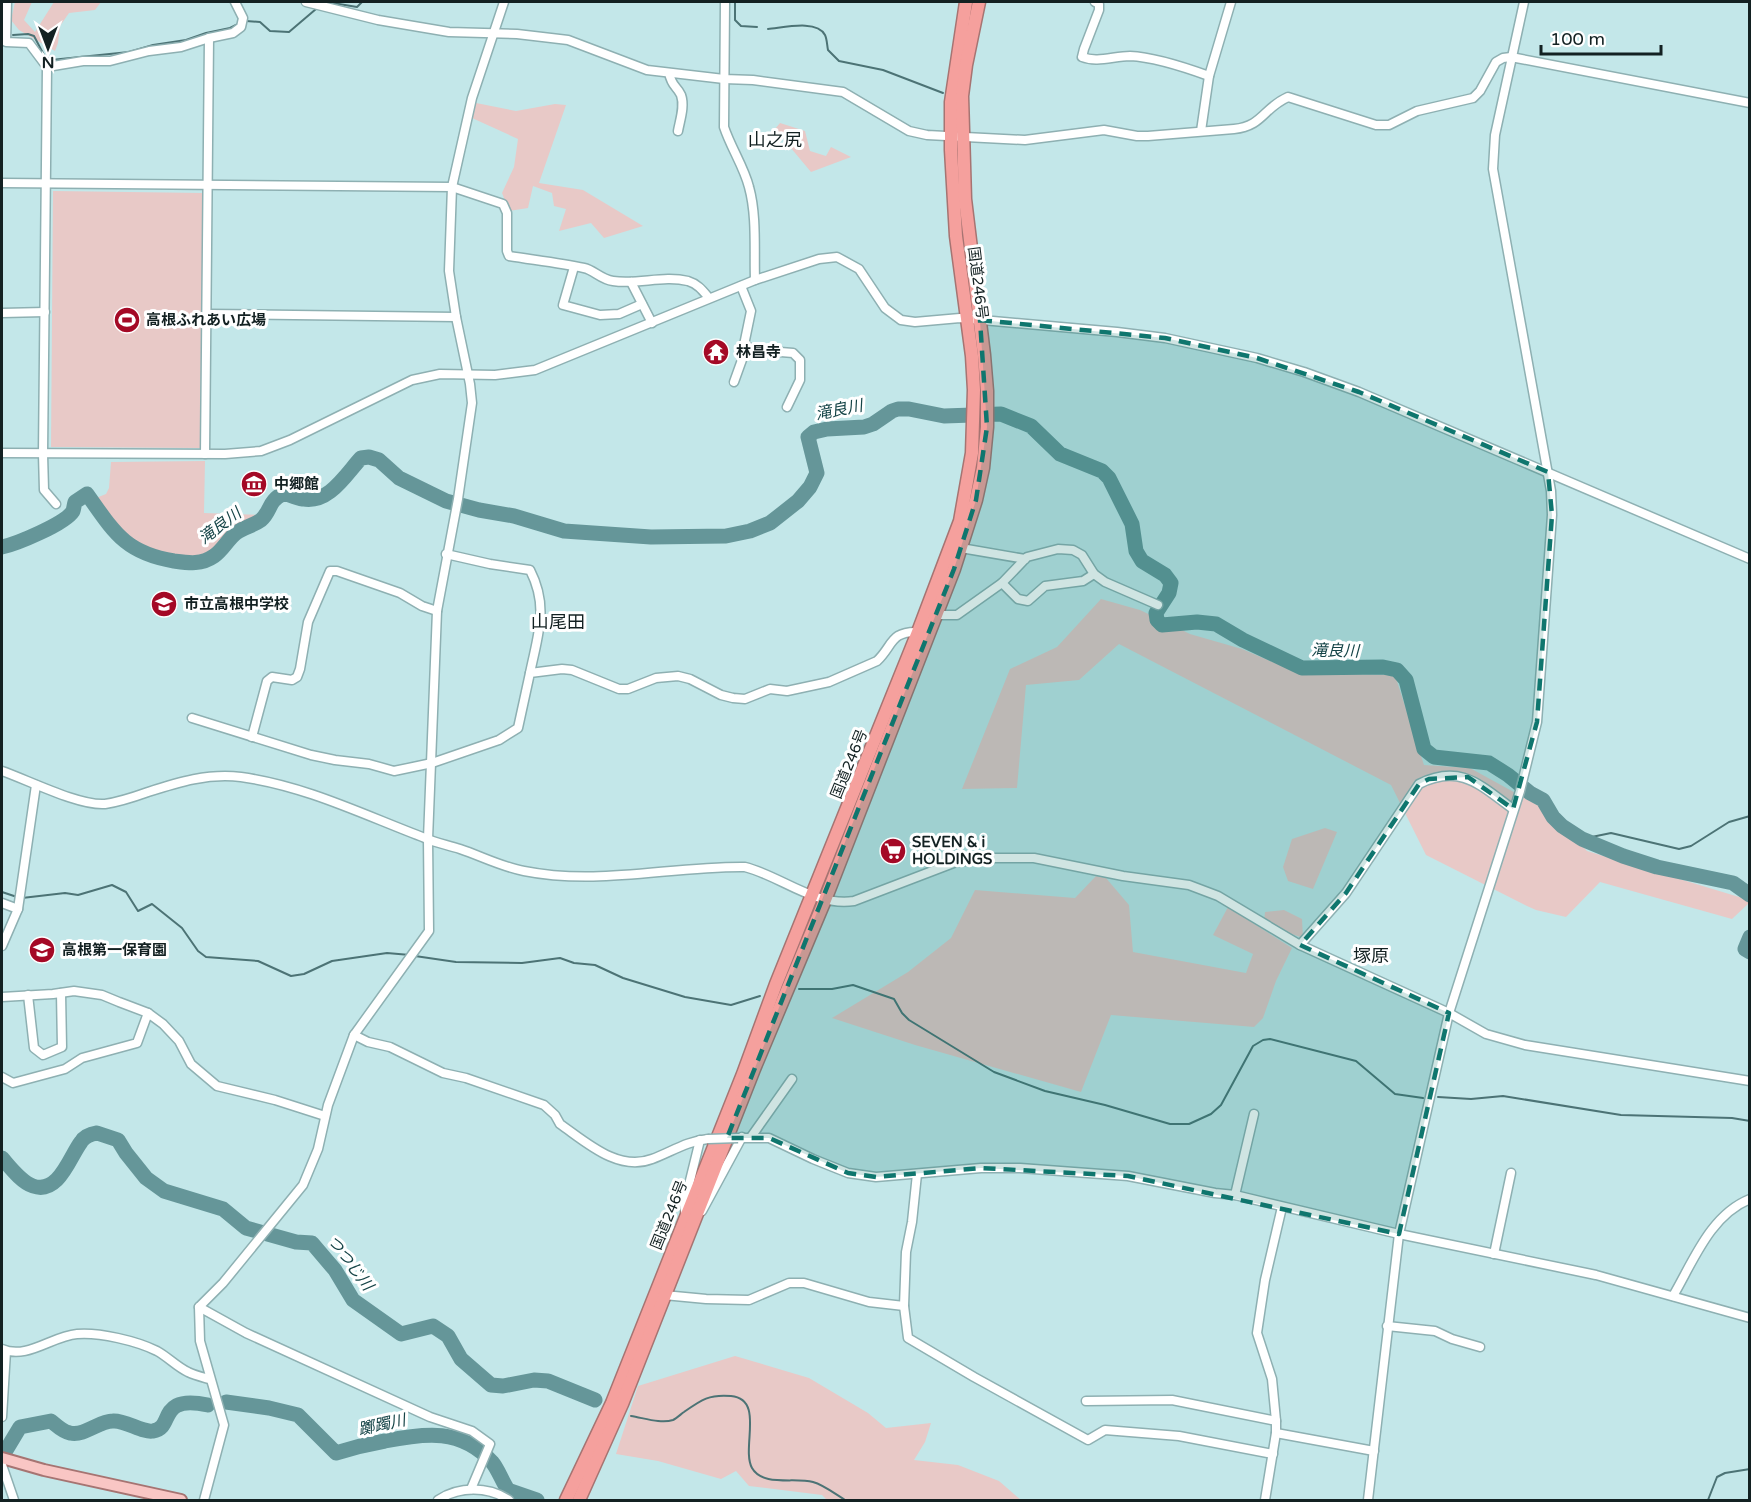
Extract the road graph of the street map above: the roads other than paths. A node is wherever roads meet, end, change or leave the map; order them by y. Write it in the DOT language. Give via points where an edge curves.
graph roads {
  1 [pos="7,2"];
  2 [pos="235,2"];
  3 [pos="306,2"];
  4 [pos="504,2"];
  5 [pos="725,2"];
  6 [pos="966,2"];
  7 [pos="979,2"];
  8 [pos="1095,2"];
  9 [pos="1231,2"];
  10 [pos="1524,2"];
  11 [pos="493,33"];
  12 [pos="209,38"];
  13 [pos="1511,57"];
  14 [pos="47,67"];
  15 [pos="669,73"];
  16 [pos="1209,76"];
  17 [pos="724,79"];
  18 [pos="1749,104"];
  19 [pos="678,131"];
  20 [pos="1201,131"];
  21 [pos="956,136"];
  22 [pos="2,183"];
  23 [pos="46,184"];
  24 [pos="208,185"];
  25 [pos="452,187"];
  26 [pos="574,267"];
  27 [pos="755,280"];
  28 [pos="631,282"];
  29 [pos="741,286"];
  30 [pos="709,298"];
  31 [pos="642,304"];
  32 [pos="45,312"];
  33 [pos="2,313"];
  34 [pos="207,314"];
  35 [pos="456,317"];
  36 [pos="967,319"];
  37 [pos="980,320"];
  38 [pos="651,323"];
  39 [pos="744,345"];
  40 [pos="467,374"];
  41 [pos="734,382"];
  42 [pos="980,391"];
  43 [pos="787,406"];
  44 [pos="2,453"];
  45 [pos="43,454"];
  46 [pos="205,454"];
  47 [pos="1548,472"];
  48 [pos="56,504"];
  49 [pos="961,548"];
  50 [pos="446,554"];
  51 [pos="1749,559"];
  52 [pos="1025,560"];
  53 [pos="1094,574"];
  54 [pos="1002,583"];
  55 [pos="1158,605"];
  56 [pos="437,611"];
  57 [pos="936,615"];
  58 [pos="918,632"];
  59 [pos="530,673"];
  60 [pos="192,718"];
  61 [pos="252,737"];
  62 [pos="432,764"];
  63 [pos="2,771"];
  64 [pos="36,785"];
  65 [pos="1513,809"];
  66 [pos="428,839"];
  67 [pos="819,898"];
  68 [pos="2,903"];
  69 [pos="18,906"];
  70 [pos="1300,945"];
  71 [pos="2,946"];
  72 [pos="61,993"];
  73 [pos="28,996"];
  74 [pos="2,997"];
  75 [pos="148,1013"];
  76 [pos="1449,1013"];
  77 [pos="354,1035"];
  78 [pos="2,1077"];
  79 [pos="792,1079"];
  80 [pos="1749,1081"];
  81 [pos="1254,1114"];
  82 [pos="325,1116"];
  83 [pos="744,1138"];
  84 [pos="704,1139"];
  85 [pos="1511,1173"];
  86 [pos="917,1174"];
  87 [pos="1235,1195"];
  88 [pos="1749,1199"];
  89 [pos="1282,1207"];
  90 [pos="689,1222"];
  91 [pos="1399,1233"];
  92 [pos="1494,1254"];
  93 [pos="664,1295"];
  94 [pos="1673,1296"];
  95 [pos="904,1306"];
  96 [pos="200,1307"];
  97 [pos="1749,1318"];
  98 [pos="1387,1326"];
  99 [pos="1480,1347"];
  100 [pos="4,1350"];
  101 [pos="210,1379"];
  102 [pos="1086,1401"];
  103 [pos="2,1417"];
  104 [pos="1276,1420"];
  105 [pos="1276,1433"];
  106 [pos="1374,1451"];
  107 [pos="1273,1454"];
  108 [pos="2,1458"];
  109 [pos="2,1465"];
  110 [pos="471,1489"];
  111 [pos="14,1500"];
  112 [pos="181,1500"];
  113 [pos="204,1500"];
  114 [pos="438,1500"];
  115 [pos="508,1500"];
  116 [pos="566,1500"];
  117 [pos="579,1500"];
  118 [pos="1265,1500"];
  119 [pos="1368,1500"];
  1 -- 14 [label="street" via="6,42 29,43"];
  2 -- 12 [label="street" via="242,22 233,33"];
  3 -- 11 [label="street" via="428,29"];
  4 -- 11 [label="street"];
  5 -- 17 [label="street"];
  6 -- 21 [label="highway, 国道246号" via="951,102"];
  7 -- 21 [label="highway, 国道246号"];
  8 -- 16 [label="street" via="1099,10 1082,57 1089,60 1131,56"];
  9 -- 16 [label="street"];
  10 -- 13 [label="street"];
  11 -- 15 [label="street" via="568,40 632,66"];
  11 -- 25 [label="street" via="464,128"];
  12 -- 14 [label="street" via="110,61"];
  12 -- 24 [label="street"];
  13 -- 18 [label="street"];
  13 -- 20 [label="street" via="1496,62 1473,98 1417,111 1389,125 1376,125 1288,98 1277,102 1256,124 1246,128"];
  13 -- 47 [label="street" via="1495,135 1493,169"];
  14 -- 23 [label="street"];
  15 -- 17 [label="street"];
  15 -- 19 [label="street" via="671,84 681,95"];
  16 -- 20 [label="street"];
  17 -- 21 [label="street" via="843,92 909,131"];
  17 -- 27 [label="street" via="724,127 749,186 752,204"];
  20 -- 21 [label="street" via="1137,136 1104,130 1025,140"];
  21 -- 36 [label="highway, 国道246号" via="956,236"];
  21 -- 37 [label="highway, 国道246号"];
  22 -- 23 [label="street"];
  23 -- 24 [label="street"];
  23 -- 32 [label="street"];
  24 -- 25 [label="street"];
  24 -- 34 [label="street"];
  25 -- 26 [label="street" via="503,204 510,256"];
  25 -- 35 [label="street" via="448,272"];
  26 -- 28 [label="street" via="586,268 599,277"];
  26 -- 31 [label="street" via="563,305 600,315 619,314"];
  27 -- 29 [label="street"];
  27 -- 36 [label="street" via="837,257 859,269 885,308 902,320"];
  28 -- 30 [label="street" via="667,278 688,281"];
  28 -- 31 [label="street"];
  29 -- 30 [label="street"];
  29 -- 39 [label="street" via="751,311"];
  30 -- 38 [label="street"];
  31 -- 38 [label="street"];
  32 -- 33 [label="street"];
  32 -- 45 [label="street"];
  34 -- 35 [label="street"];
  34 -- 46 [label="street"];
  35 -- 40 [label="street"];
  36 -- 37 [label="street"];
  36 -- 42 [label="highway, 国道246号"];
  37 -- 42 [label="highway, 国道246号"];
  37 -- 47 [label="street" via="1141,335 1257,358 1359,392"];
  38 -- 40 [label="street" via="535,370"];
  39 -- 41 [label="street"];
  39 -- 43 [label="street" via="755,350 793,353 800,360 800,380"];
  40 -- 46 [label="street" via="412,380 261,451"];
  40 -- 50 [label="street" via="471,418"];
  42 -- 49 [label="highway, 国道246号" via="987,427 983,468"];
  42 -- 58 [label="highway, 国道246号" via="960,521"];
  44 -- 45 [label="street"];
  45 -- 46 [label="street"];
  45 -- 48 [label="street" via="44,490"];
  47 -- 51 [label="street"];
  47 -- 65 [label="street" via="1552,515 1537,722"];
  49 -- 52 [label="street"];
  49 -- 57 [label="highway, 国道246号"];
  50 -- 56 [label="street"];
  50 -- 59 [label="street" via="530,570 542,616"];
  52 -- 53 [label="street" via="1058,549 1073,550 1082,555"];
  52 -- 54 [label="street"];
  53 -- 54 [label="street" via="1083,581 1045,586 1028,601 1018,599"];
  53 -- 55 [label="street"];
  54 -- 57 [label="street" via="957,615"];
  56 -- 61 [label="street" via="400,593 330,571 308,622 297,677 273,677 267,681"];
  56 -- 62 [label="street"];
  57 -- 67 [label="highway, 国道246号"];
  58 -- 59 [label="street" via="897,636 877,661 830,681 787,691 770,689 745,699 721,695 678,676 619,689 572,670"];
  58 -- 67 [label="highway, 国道246号"];
  59 -- 62 [label="street" via="518,728 499,740"];
  60 -- 61 [label="street"];
  61 -- 62 [label="street" via="394,771"];
  62 -- 66 [label="street"];
  63 -- 64 [label="street"];
  64 -- 66 [label="street" via="106,804 183,781 219,775 242,777 308,792"];
  64 -- 69 [label="street"];
  65 -- 70 [label="street" via="1468,777 1430,779 1419,784 1346,893"];
  65 -- 76 [label="street"];
  66 -- 67 [label="street" via="512,869 569,878 745,867"];
  66 -- 77 [label="street" via="429,931"];
  67 -- 70 [label="street" via="840,903 854,901 956,862 1034,858 1189,885 1218,896"];
  67 -- 90 [label="highway, 国道246号" via="776,984"];
  68 -- 69 [label="street"];
  69 -- 71 [label="street"];
  70 -- 76 [label="street"];
  72 -- 73 [label="street"];
  72 -- 73 [label="street" via="62,1047 42,1054 34,1048"];
  72 -- 75 [label="street" via="102,996"];
  73 -- 74 [label="street"];
  75 -- 78 [label="street" via="137,1043 13,1083"];
  75 -- 82 [label="street" via="179,1041 191,1064 217,1086"];
  76 -- 80 [label="street" via="1486,1034 1525,1045"];
  76 -- 91 [label="street"];
  77 -- 82 [label="street"];
  77 -- 84 [label="street" via="443,1072 543,1105 560,1124 616,1160 642,1162"];
  79 -- 83 [label="street"];
  81 -- 87 [label="street"];
  82 -- 96 [label="street" via="318,1149 303,1185"];
  83 -- 84 [label="street, bridge"];
  83 -- 86 [label="street" via="769,1138 848,1173 876,1177"];
  83 -- 90 [label="street" via="709,1202"];
  84 -- 90 [label="street" via="684,1205"];
  85 -- 92 [label="street"];
  86 -- 87 [label="street" via="981,1168 1032,1169 1128,1176"];
  86 -- 95 [label="street" via="906,1252"];
  87 -- 89 [label="street"];
  88 -- 94 [label="street" via="1735,1205 1711,1230"];
  89 -- 91 [label="street"];
  89 -- 104 [label="street" via="1257,1333 1272,1379"];
  90 -- 93 [label="highway, 国道246号"];
  90 -- 116 [label="highway, 国道246号"];
  91 -- 92 [label="street"];
  91 -- 98 [label="street"];
  92 -- 94 [label="street"];
  93 -- 95 [label="street" via="749,1300 789,1284 804,1284 868,1302"];
  93 -- 117 [label="highway, 国道246号"];
  94 -- 97 [label="street"];
  95 -- 107 [label="street" via="908,1338 1088,1440 1105,1430 1179,1436"];
  96 -- 101 [label="street" via="200,1341"];
  96 -- 110 [label="street" via="246,1333 430,1417 472,1431 489,1444"];
  98 -- 99 [label="street" via="1435,1331"];
  98 -- 106 [label="street"];
  100 -- 101 [label="street" via="28,1350 76,1334 104,1336 157,1351 188,1372"];
  100 -- 103 [label="street"];
  101 -- 113 [label="street" via="224,1425"];
  102 -- 104 [label="street" via="1172,1400"];
  104 -- 105 [label="street"];
  105 -- 106 [label="street"];
  105 -- 107 [label="street"];
  106 -- 119 [label="street"];
  107 -- 118 [label="street"];
  108 -- 112 [label="main road"];
  109 -- 111 [label="street"];
  110 -- 114 [label="street"];
  110 -- 115 [label="street"];
}
